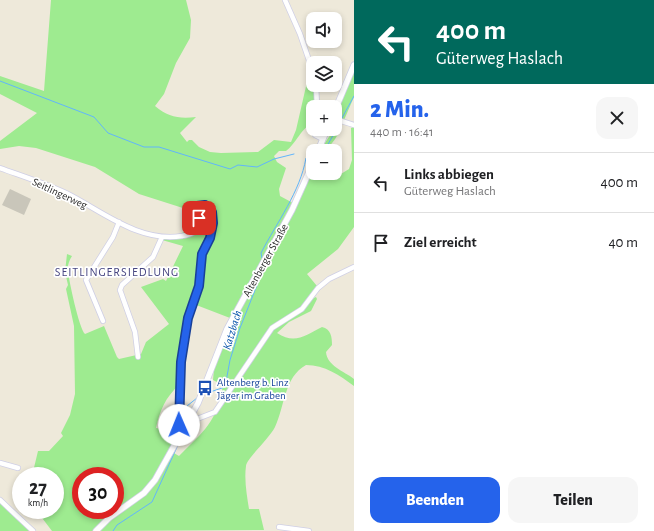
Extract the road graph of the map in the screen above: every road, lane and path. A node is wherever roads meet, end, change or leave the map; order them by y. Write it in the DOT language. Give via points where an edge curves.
graph roads {
  1 [pos="285,0"];
  2 [pos="308,56"];
  3 [pos="354,65"];
  4 [pos="339,100"];
  5 [pos="342,122"];
  6 [pos="354,125"];
  7 [pos="318,136"];
  8 [pos="324,136"];
  9 [pos="323,139"];
  10 [pos="321,144"];
  11 [pos="0,168"];
  12 [pos="306,179"];
  13 [pos="119,222"];
  14 [pos="162,237"];
  15 [pos="354,267"];
  16 [pos="103,321"];
  17 [pos="138,357"];
  18 [pos="189,419"];
  19 [pos="183,429"];
  20 [pos="0,463"];
  21 [pos="14,467"];
  22 [pos="0,500"];
  23 [pos="279,527"];
  24 [pos="34,531"];
  25 [pos="96,531"];
  26 [pos="309,531"];
  1 -- 2 [label="street"];
  3 -- 4 [label="street"];
  5 -- 6 [label="street"];
  7 -- 9 [label="street"];
  8 -- 9 [label="street"];
  9 -- 10 [label="street"];
  11 -- 13 [label="street, Seitlingerweg" via="66,194"];
  12 -- 18 [label="street, Altenberger Straße" via="292,210 227,329 205,388"];
  13 -- 14 [label="street, Seitlingerweg" via="143,233"];
  13 -- 16 [label="street" via="113,237 86,280"];
  14 -- 17 [label="street" via="153,258 122,285 120,290 135,332"];
  14 -- 19 [label="street, Seitlingerweg" via="183,236 196,231 201,223 196,211 199,205 208,206 212,212 213,228 202,254 199,286 189,312 181,362 178,420"];
  15 -- 18 [label="street" via="329,278 302,309 272,328 215,412 194,420"];
  18 -- 19 [label="street, Altenberger Straße"];
  19 -- 25 [label="street, Altenberger Straße" via="151,486"];
  20 -- 21 [label="street"];
  22 -- 24 [label="street"];
  23 -- 26 [label="street"];
}
